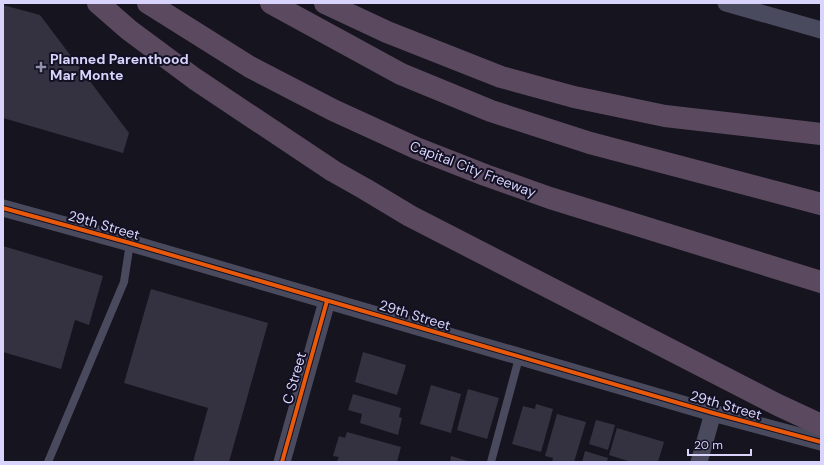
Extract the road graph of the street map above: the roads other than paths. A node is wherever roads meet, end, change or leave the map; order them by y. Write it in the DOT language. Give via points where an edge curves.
graph roads {
  1 [pos="98,3"];
  2 [pos="148,3"];
  3 [pos="271,3"];
  4 [pos="324,3"];
  5 [pos="726,3"];
  6 [pos="821,30"];
  7 [pos="821,134"];
  8 [pos="821,204"];
  9 [pos="3,208"];
  10 [pos="130,243"];
  11 [pos="821,282"];
  12 [pos="327,301"];
  13 [pos="519,358"];
  14 [pos="713,413"];
  15 [pos="821,425"];
  16 [pos="821,442"];
  17 [pos="48,462"];
  18 [pos="282,462"];
  19 [pos="491,462"];
  20 [pos="699,462"];
  1 -- 15 [label="highway" via="129,30 195,79 333,171 397,208 778,406"];
  2 -- 11 [label="highway, Capital City Freeway" via="250,67 333,110 416,148 550,198"];
  3 -- 8 [label="highway" via="401,74 491,111 590,143"];
  4 -- 7 [label="highway" via="387,32 501,77 574,97 665,116"];
  5 -- 6 [label="street"];
  9 -- 10 [label="street, 29th Street"];
  10 -- 12 [label="street, 29th Street"];
  10 -- 17 [label="lane" via="124,282"];
  12 -- 13 [label="street, 29th Street"];
  12 -- 18 [label="street, C Street"];
  13 -- 14 [label="street, 29th Street"];
  13 -- 19 [label="lane"];
  14 -- 16 [label="street, 29th Street"];
  14 -- 20 [label="street"];
}
